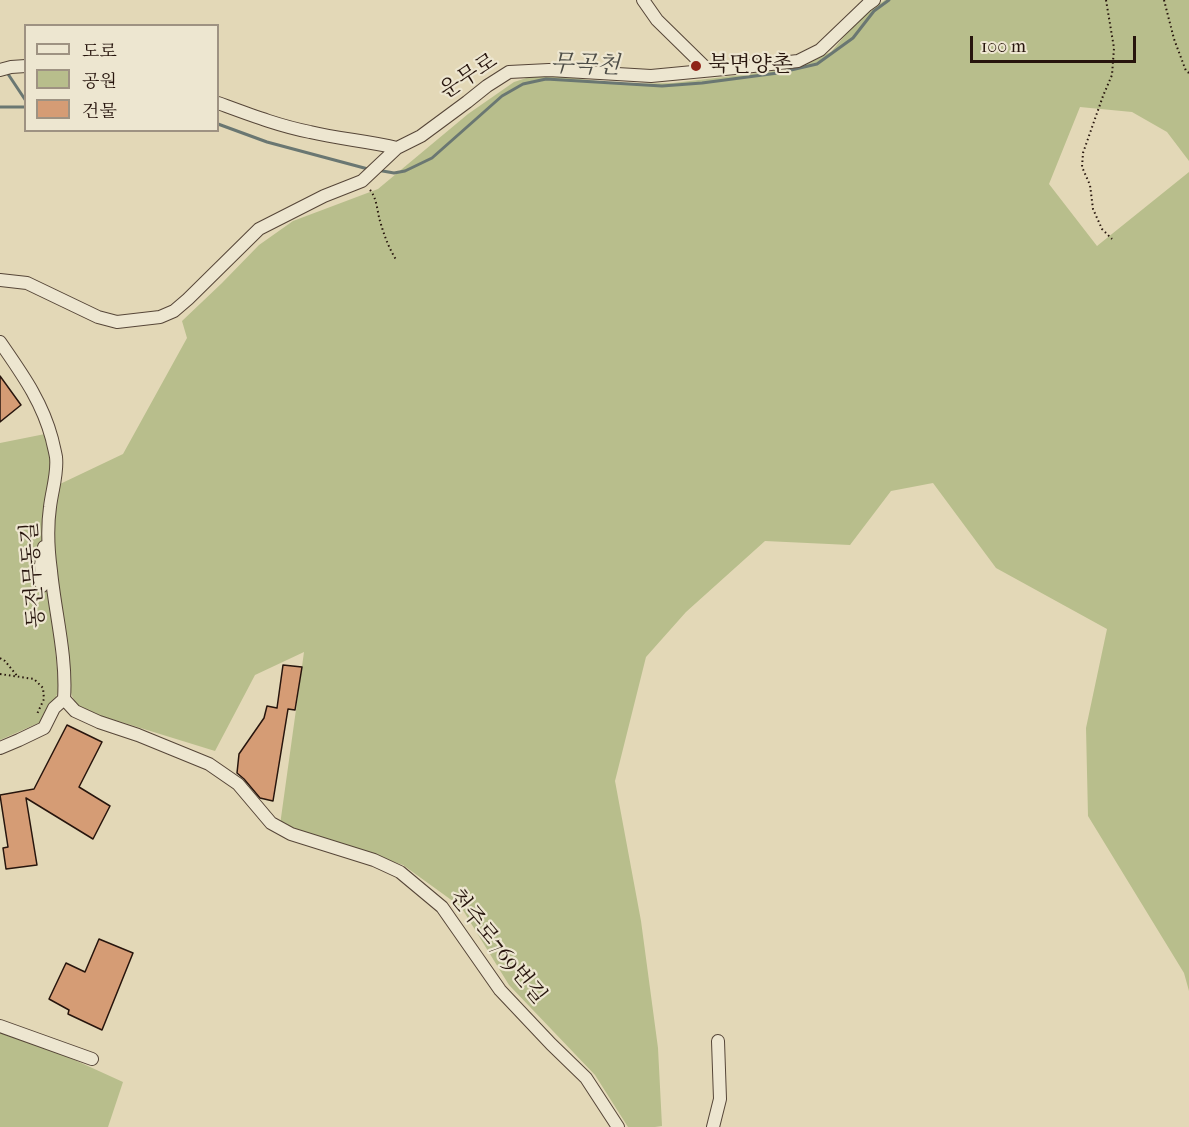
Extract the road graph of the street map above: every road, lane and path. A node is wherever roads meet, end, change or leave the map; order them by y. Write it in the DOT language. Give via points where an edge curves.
graph roads {
  1 [pos="643,0"];
  2 [pos="874,0"];
  3 [pos="1106,0"];
  4 [pos="1164,0"];
  5 [pos="24,66"];
  6 [pos="5,69"];
  7 [pos="708,70"];
  8 [pos="1189,73"];
  9 [pos="219,103"];
  10 [pos="397,148"];
  11 [pos="362,181"];
  12 [pos="1112,239"];
  13 [pos="398,261"];
  14 [pos="0,280"];
  15 [pos="0,342"];
  16 [pos="48,525"];
  17 [pos="42,586"];
  18 [pos="0,658"];
  19 [pos="0,674"];
  20 [pos="18,677"];
  21 [pos="64,699"];
  22 [pos="29,736"];
  23 [pos="0,748"];
  24 [pos="0,1026"];
  25 [pos="718,1041"];
  26 [pos="92,1059"];
  27 [pos="618,1127"];
  28 [pos="713,1127"];
  1 -- 7 [label="street" via="657,20"];
  2 -- 7 [label="street, 운무로" via="820,50 798,60"];
  3 -- 12 [label="path" via="1113,48 1112,75 1083,153 1082,167 1101,229"];
  4 -- 8 [label="path" via="1174,39"];
  5 -- 6 [label="street"];
  7 -- 10 [label="street, 운무로" via="651,76 549,70 509,72 421,136"];
  9 -- 10 [label="street" via="309,132"];
  10 -- 11 [label="street, 운무로"];
  11 -- 13 [label="path" via="374,194 388,243"];
  11 -- 14 [label="street, 운무로" via="260,230 188,299 160,317 117,322 27,283"];
  15 -- 16 [label="street, 동전무동길" via="35,395 51,436 56,478"];
  16 -- 17 [label="street" via="41,565"];
  16 -- 21 [label="street, 동전무동길"];
  18 -- 20 [label="path"];
  19 -- 20 [label="path"];
  20 -- 22 [label="path" via="34,679 43,688 44,699"];
  21 -- 22 [label="street" via="54,708 44,728"];
  21 -- 27 [label="street, 천주로769번길" via="75,711 99,722 209,764 238,784 271,823 291,834 374,860 400,873 442,907 500,990 586,1078"];
  22 -- 23 [label="street"];
  24 -- 26 [label="street"];
  25 -- 28 [label="street" via="720,1100"];
}
